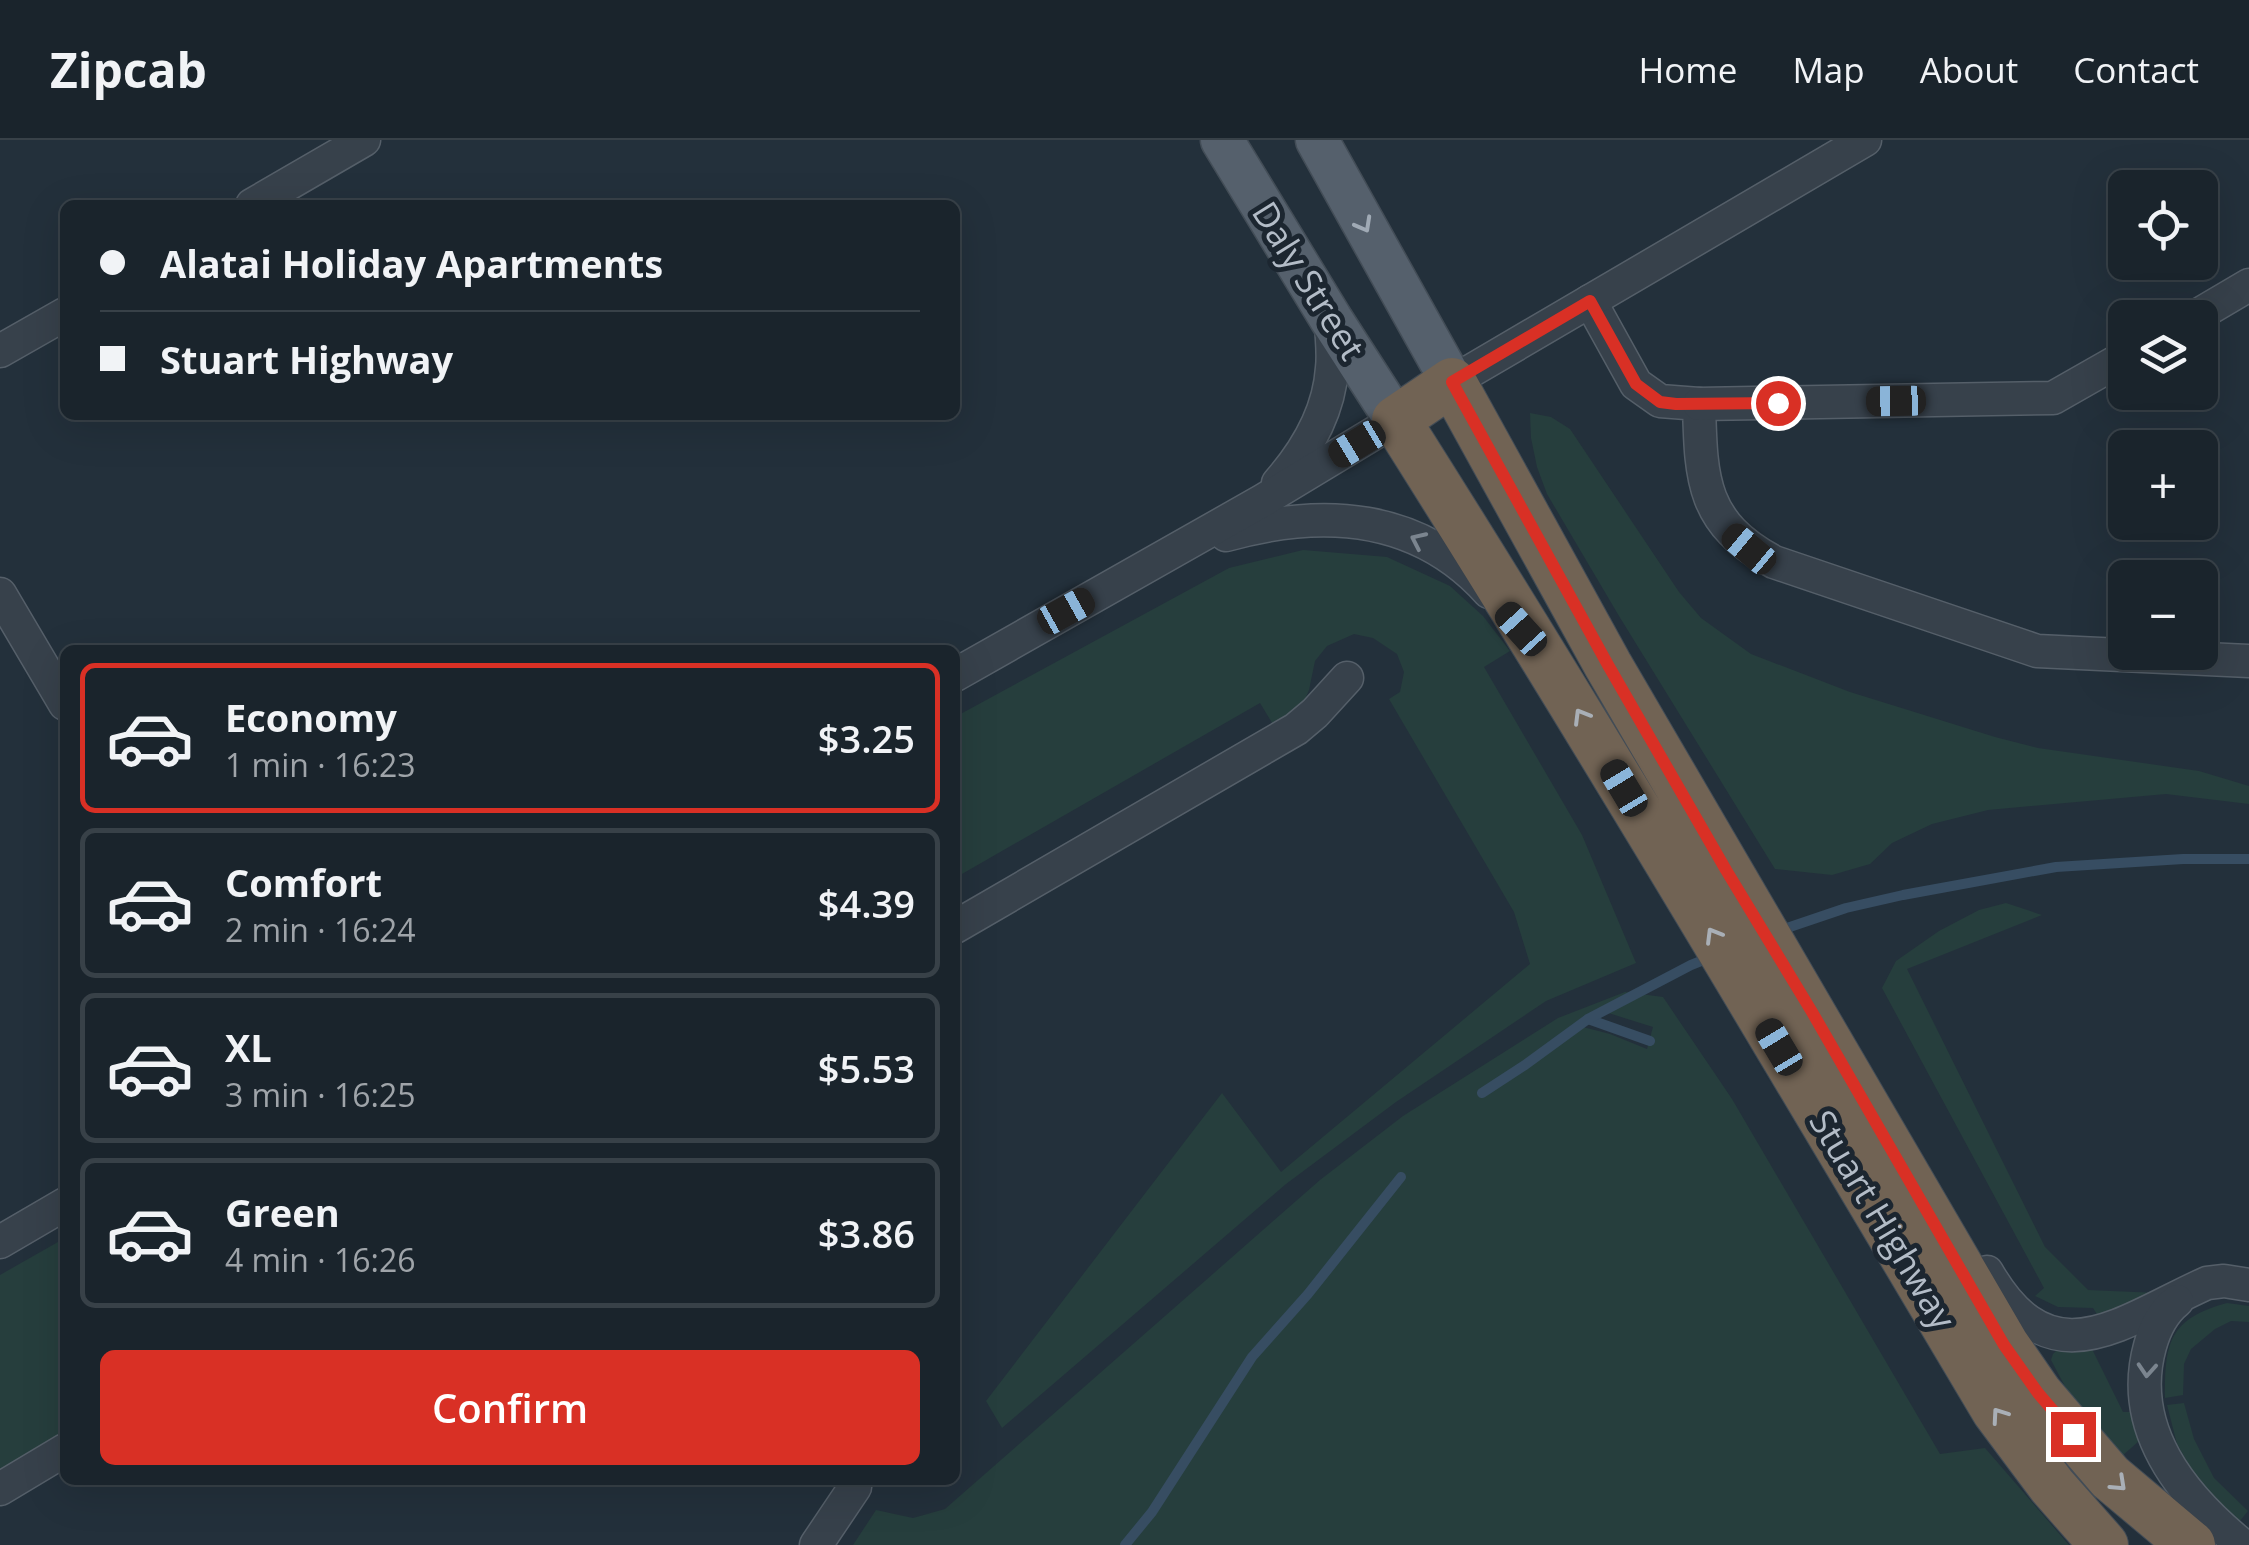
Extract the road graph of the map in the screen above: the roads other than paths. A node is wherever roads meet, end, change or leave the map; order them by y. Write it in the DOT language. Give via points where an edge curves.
graph roads {
  1 [pos="364,140"];
  2 [pos="1222,140"];
  3 [pos="1317,140"];
  4 [pos="1864,140"];
  5 [pos="261,200"];
  6 [pos="2249,286"];
  7 [pos="1590,301"];
  8 [pos="2218,304"];
  9 [pos="60,317"];
  10 [pos="1331,320"];
  11 [pos="0,351"];
  12 [pos="2108,367"];
  13 [pos="1452,382"];
  14 [pos="1699,404"];
  15 [pos="1396,420"];
  16 [pos="1262,501"];
  17 [pos="1150,564"];
  18 [pos="0,594"];
  19 [pos="1542,652"];
  20 [pos="2249,661"];
  21 [pos="960,672"];
  22 [pos="1347,678"];
  23 [pos="60,696"];
  24 [pos="1706,880"];
  25 [pos="960,925"];
  26 [pos="1761,972"];
  27 [pos="1812,1012"];
  28 [pos="60,1207"];
  29 [pos="0,1242"];
  30 [pos="2249,1285"];
  31 [pos="2192,1289"];
  32 [pos="60,1453"];
  33 [pos="853,1485"];
  34 [pos="0,1489"];
  35 [pos="816,1545"];
  36 [pos="2104,1545"];
  37 [pos="2191,1545"];
  38 [pos="2242,1545"];
  1 -- 5 [label="street"];
  2 -- 10 [label="main road, Daly Street"];
  3 -- 13 [label="main road, Daly Street, one-way"];
  4 -- 7 [label="street"];
  6 -- 8 [label="street"];
  7 -- 13 [label="street"];
  7 -- 14 [label="street" via="1636,384 1660,402"];
  9 -- 11 [label="street"];
  10 -- 15 [label="main road, Daly Street"];
  10 -- 16 [label="street" via="1333,365 1325,408 1294,464"];
  12 -- 14 [label="street" via="2053,398"];
  13 -- 15 [label="highway"];
  13 -- 24 [label="highway, Stuart Highway" via="1608,665"];
  14 -- 20 [label="street" via="1706,490 1732,535 1774,562 2037,651"];
  15 -- 16 [label="street"];
  15 -- 19 [label="highway, Stuart Highway"];
  16 -- 17 [label="street"];
  19 -- 17 [label="street, one-way" via="1458,564 1381,525 1300,520 1262,526"];
  17 -- 21 [label="street"];
  18 -- 23 [label="street"];
  24 -- 19 [label="highway, Stuart Highway, one-way"];
  22 -- 25 [label="street" via="1296,729"];
  24 -- 26 [label="highway, Stuart Highway"];
  26 -- 27 [label="highway, Stuart Highway"];
  36 -- 26 [label="highway, Stuart Highway, one-way" via="1996,1412"];
  27 -- 31 [label="street" via="1892,1108 1994,1285 2022,1318 2052,1334 2089,1334"];
  27 -- 37 [label="highway, Stuart Highway, one-way" via="2038,1393 2110,1477"];
  28 -- 29 [label="street"];
  30 -- 31 [label="street" via="2207,1282"];
  31 -- 38 [label="street, one-way" via="2160,1318 2152,1339 2148,1412 2172,1474"];
  32 -- 34 [label="street"];
  33 -- 35 [label="street"];
}
